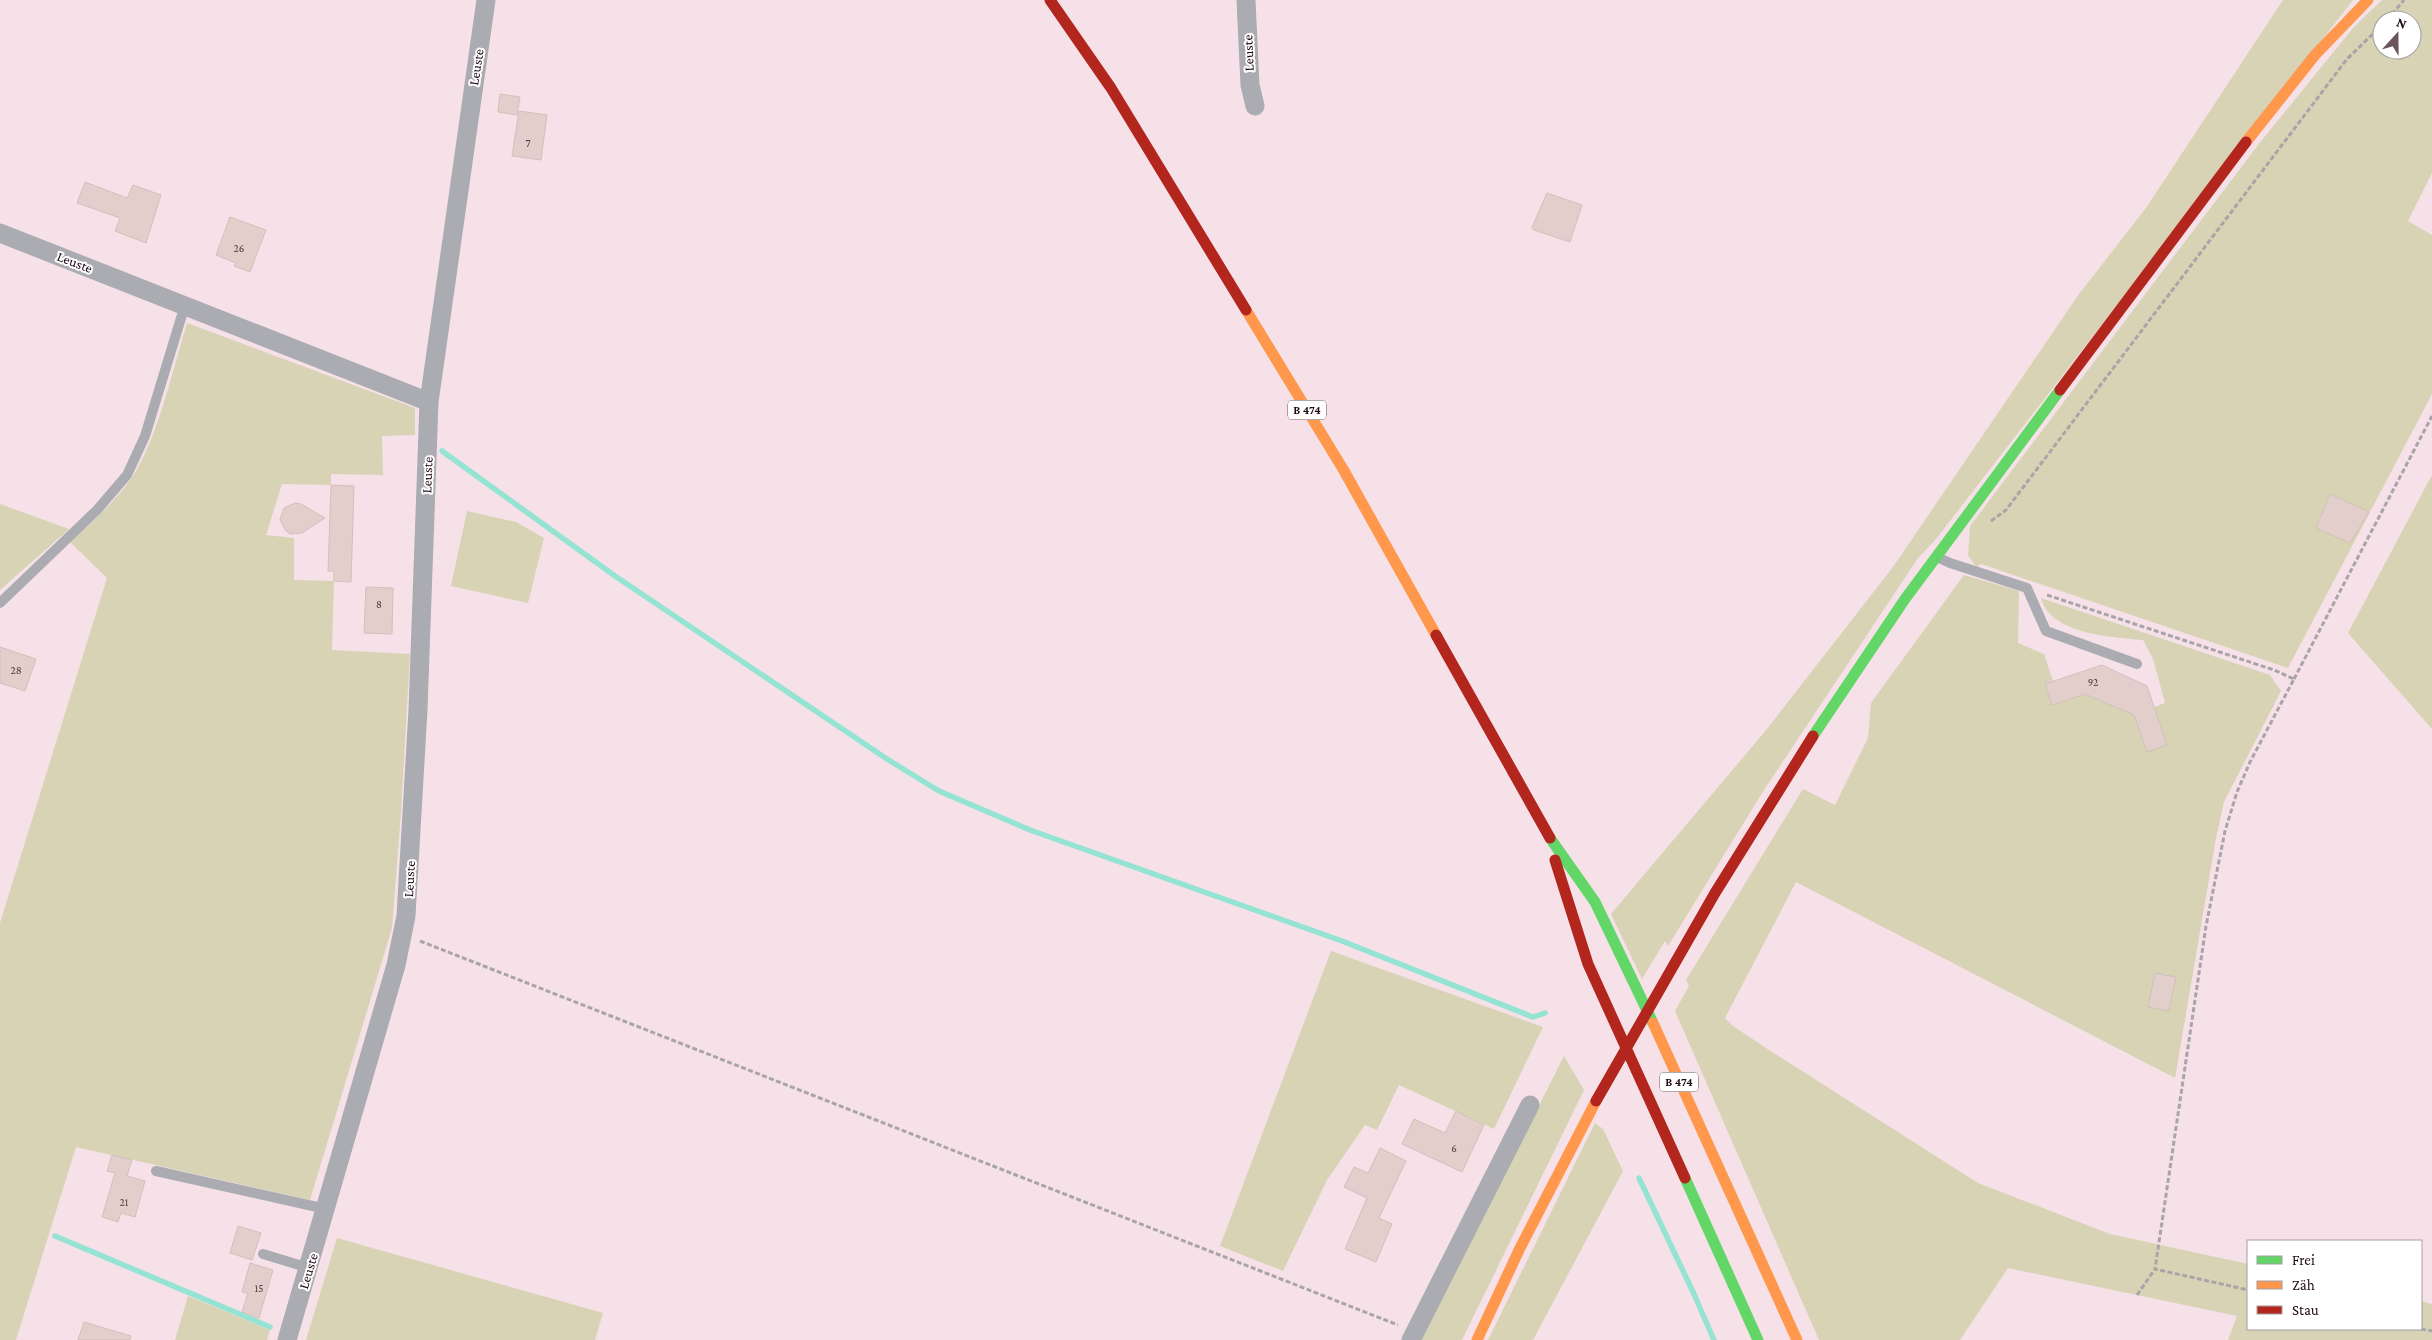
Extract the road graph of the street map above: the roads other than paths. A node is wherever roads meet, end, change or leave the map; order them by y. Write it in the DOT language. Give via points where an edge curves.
graph roads {
  1 [pos="486,0"];
  2 [pos="1050,0"];
  3 [pos="1246,0"];
  4 [pos="2368,0"];
  5 [pos="1255,106"];
  6 [pos="0,233"];
  7 [pos="185,305"];
  8 [pos="429,402"];
  9 [pos="1936,557"];
  10 [pos="0,603"];
  11 [pos="2137,664"];
  12 [pos="1546,832"];
  13 [pos="1530,1105"];
  14 [pos="156,1171"];
  15 [pos="326,1209"];
  16 [pos="263,1254"];
  17 [pos="309,1268"];
  18 [pos="1413,1336"];
  19 [pos="287,1340"];
  20 [pos="1477,1340"];
  21 [pos="1758,1340"];
  22 [pos="1797,1340"];
  1 -- 8 [label="street, Leuste"];
  2 -- 12 [label="main road, B 474" via="1111,88 1343,469"];
  3 -- 5 [label="street, Leuste" via="1250,85"];
  4 -- 9 [label="main road" via="2334,31 2278,100"];
  6 -- 7 [label="street, Leuste"];
  7 -- 8 [label="street, Leuste"];
  7 -- 10 [label="lane" via="145,436 127,476 98,510"];
  8 -- 15 [label="street, Leuste" via="418,710 406,916 396,965"];
  9 -- 11 [label="lane" via="2027,588 2046,631"];
  9 -- 20 [label="main road" via="1814,735 1675,960 1593,1104"];
  12 -- 21 [label="main road, B 474" via="1588,964"];
  12 -- 22 [label="main road, B 474" via="1595,902 1616,943"];
  13 -- 18 [label="street"];
  14 -- 15 [label="lane"];
  15 -- 17 [label="street, Leuste"];
  16 -- 17 [label="lane"];
  17 -- 19 [label="street, Leuste"];
}
